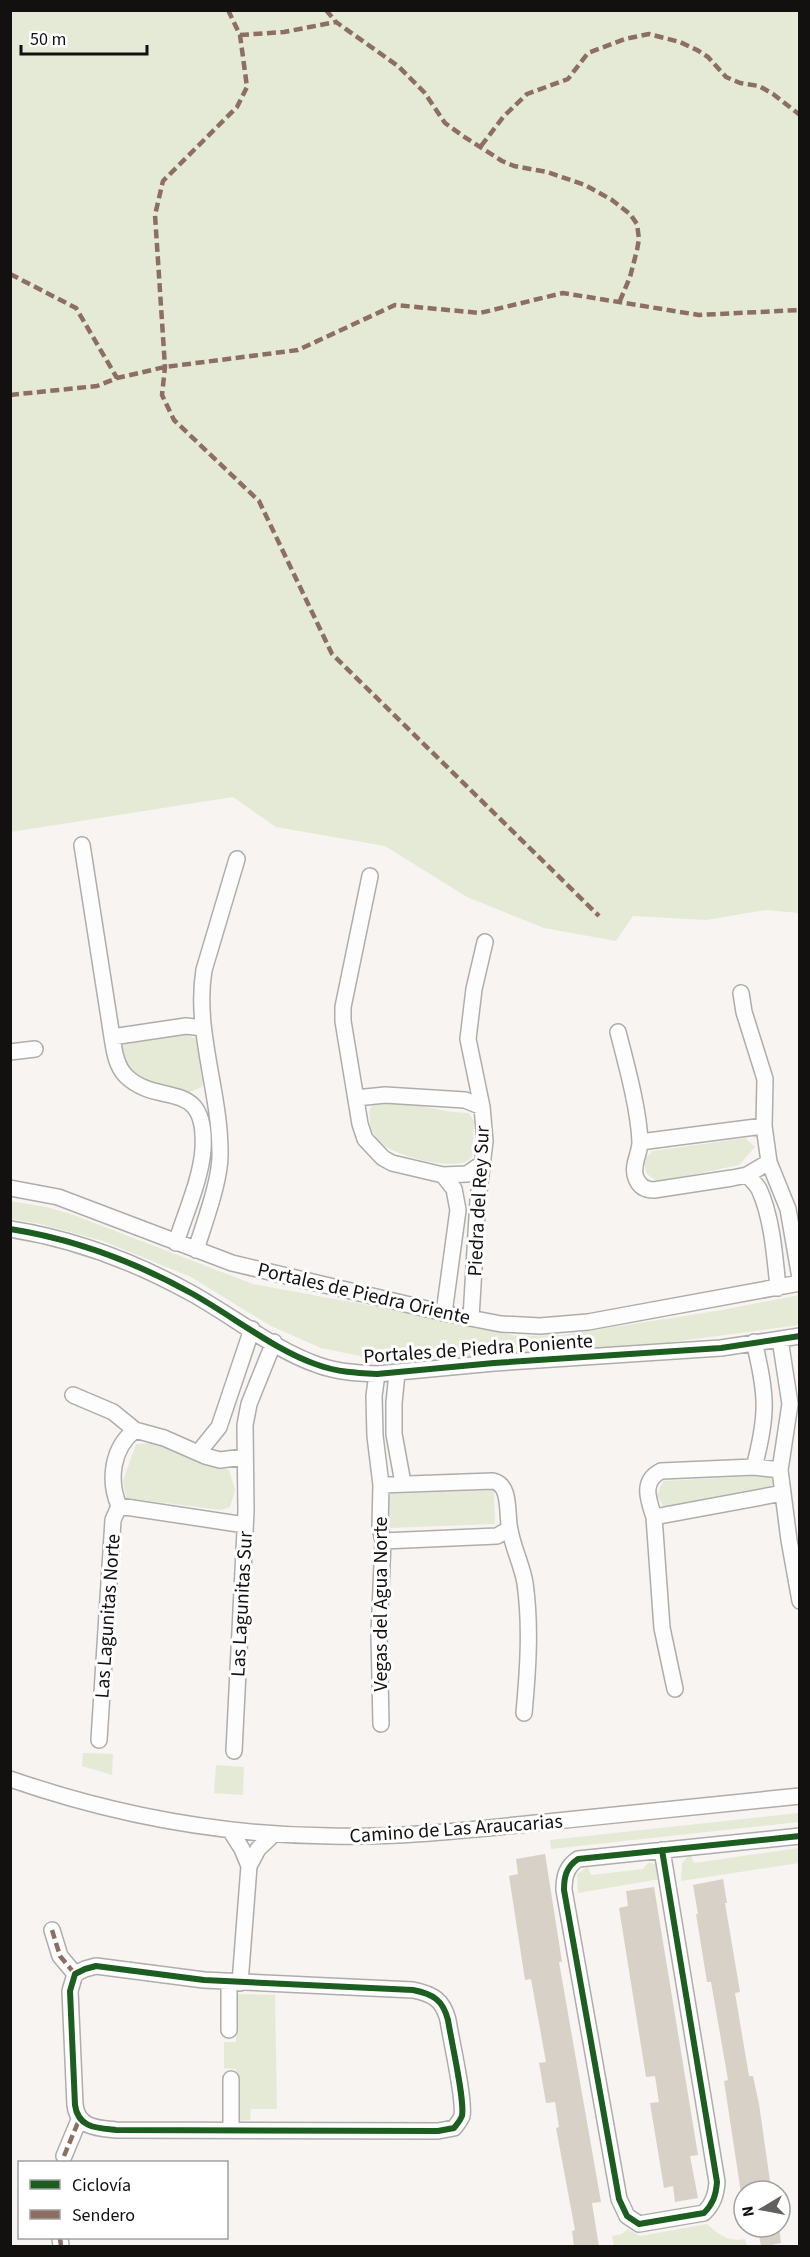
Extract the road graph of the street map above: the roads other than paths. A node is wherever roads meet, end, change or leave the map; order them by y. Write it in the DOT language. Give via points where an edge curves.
graph roads {
  1 [pos="82,845"];
  2 [pos="237,859"];
  3 [pos="370,876"];
  4 [pos="485,942"];
  5 [pos="741,993"];
  6 [pos="203,1028"];
  7 [pos="618,1032"];
  8 [pos="112,1037"];
  9 [pos="35,1049"];
  10 [pos="10,1052"];
  11 [pos="213,1078"];
  12 [pos="356,1098"];
  13 [pos="186,1099"];
  14 [pos="482,1107"];
  15 [pos="764,1125"];
  16 [pos="640,1142"];
  17 [pos="769,1161"];
  18 [pos="483,1163"];
  19 [pos="747,1174"];
  20 [pos="443,1175"];
  21 [pos="10,1188"];
  22 [pos="10,1229"];
  23 [pos="176,1243"];
  24 [pos="196,1250"];
  25 [pos="800,1278"];
  26 [pos="800,1283"];
  27 [pos="777,1288"];
  28 [pos="444,1313"];
  29 [pos="471,1318"];
  30 [pos="252,1329"];
  31 [pos="800,1336"];
  32 [pos="780,1339"];
  33 [pos="274,1342"];
  34 [pos="754,1342"];
  35 [pos="397,1373"];
  36 [pos="377,1374"];
  37 [pos="73,1395"];
  38 [pos="135,1430"];
  39 [pos="198,1453"];
  40 [pos="244,1457"];
  41 [pos="754,1467"];
  42 [pos="780,1470"];
  43 [pos="403,1483"];
  44 [pos="381,1485"];
  45 [pos="783,1493"];
  46 [pos="119,1506"];
  47 [pos="654,1517"];
  48 [pos="245,1525"];
  49 [pos="509,1529"];
  50 [pos="383,1541"];
  51 [pos="800,1601"];
  52 [pos="675,1689"];
  53 [pos="524,1713"];
  54 [pos="381,1724"];
  55 [pos="99,1740"];
  56 [pos="234,1751"];
  57 [pos="10,1779"];
  58 [pos="800,1796"];
  59 [pos="230,1830"];
  60 [pos="274,1834"];
  61 [pos="800,1836"];
  62 [pos="662,1850"];
  63 [pos="249,1866"];
  64 [pos="52,1930"];
  65 [pos="75,1974"];
  66 [pos="234,1983"];
  67 [pos="229,2031"];
  68 [pos="231,2079"];
  69 [pos="79,2120"];
  70 [pos="231,2129"];
  71 [pos="64,2156"];
  1 -- 8 [label="street"];
  2 -- 6 [label="street" via="204,970"];
  3 -- 12 [label="street" via="343,1007"];
  4 -- 14 [label="street, Piedra del Rey Sur" via="468,1039"];
  5 -- 15 [label="street" via="765,1078"];
  6 -- 8 [label="street" via="186,1026"];
  6 -- 11 [label="street"];
  7 -- 16 [label="street"];
  8 -- 13 [label="street" via="120,1068 127,1077"];
  9 -- 10 [label="street"];
  11 -- 13 [label="street" via="204,1093"];
  11 -- 24 [label="street" via="220,1156"];
  12 -- 14 [label="street" via="385,1095 465,1100"];
  12 -- 20 [label="street" via="360,1124 373,1149 392,1163"];
  13 -- 23 [label="street" via="200,1121 203,1151"];
  14 -- 18 [label="street, Piedra del Rey Sur"];
  15 -- 16 [label="street"];
  15 -- 17 [label="street"];
  16 -- 19 [label="street" via="634,1172 648,1190"];
  17 -- 19 [label="street"];
  17 -- 25 [label="street" via="788,1209"];
  18 -- 20 [label="street" via="467,1174"];
  18 -- 29 [label="street, Piedra del Rey Sur"];
  19 -- 27 [label="street" via="758,1187 764,1206 775,1256"];
  20 -- 28 [label="street" via="454,1189 458,1210"];
  21 -- 23 [label="street, Portales de Piedra Oriente" via="58,1197"];
  22 -- 30 [label="street, Portales de Piedra Poniente" via="82,1246 136,1266"];
  23 -- 24 [label="street, Portales de Piedra Oriente"];
  24 -- 28 [label="street, Portales de Piedra Oriente" via="232,1263"];
  26 -- 27 [label="street, Portales de Piedra Oriente"];
  27 -- 29 [label="street, Portales de Piedra Oriente" via="561,1325 522,1326"];
  28 -- 29 [label="street, Portales de Piedra Oriente"];
  30 -- 33 [label="street, Portales de Piedra Poniente"];
  30 -- 39 [label="street" via="219,1426"];
  31 -- 32 [label="street, Portales de Piedra Poniente"];
  32 -- 34 [label="street, Portales de Piedra Poniente"];
  32 -- 42 [label="street" via="790,1404"];
  33 -- 36 [label="street, Portales de Piedra Poniente" via="303,1359 338,1371"];
  33 -- 40 [label="street, Las Lagunitas Sur" via="249,1404"];
  34 -- 35 [label="street, Portales de Piedra Poniente"];
  34 -- 41 [label="street" via="763,1377 765,1419"];
  35 -- 36 [label="street, Portales de Piedra Poniente"];
  35 -- 43 [label="street" via="394,1434"];
  36 -- 44 [label="street, Vegas del Agua Norte" via="375,1436"];
  37 -- 38 [label="street" via="113,1412"];
  38 -- 39 [label="street"];
  38 -- 46 [label="street, Las Lagunitas Norte" via="125,1437 112,1472"];
  39 -- 40 [label="street" via="220,1460"];
  40 -- 48 [label="street, Las Lagunitas Sur"];
  41 -- 42 [label="street"];
  41 -- 47 [label="street" via="661,1471 648,1482"];
  42 -- 45 [label="street"];
  43 -- 44 [label="street"];
  43 -- 49 [label="street" via="498,1482 505,1490"];
  44 -- 50 [label="street, Vegas del Agua Norte"];
  45 -- 47 [label="street"];
  45 -- 51 [label="street"];
  46 -- 48 [label="street"];
  46 -- 55 [label="street, Las Lagunitas Norte" via="113,1520"];
  47 -- 52 [label="street" via="662,1628"];
  48 -- 56 [label="street, Las Lagunitas Sur"];
  49 -- 50 [label="street" via="497,1536"];
  49 -- 53 [label="street" via="525,1581 528,1623"];
  50 -- 54 [label="street, Vegas del Agua Norte"];
  57 -- 59 [label="street, Camino de Las Araucarias" via="103,1807"];
  58 -- 60 [label="street, Camino de Las Araucarias" via="430,1834"];
  59 -- 60 [label="street, Camino de Las Araucarias"];
  59 -- 63 [label="street"];
  60 -- 63 [label="street" via="258,1849"];
  61 -- 62 [label="street"];
  62 -- 62 [label="street" via="716,2192 704,2213 639,2224 627,2216 619,2199 564,1879 567,1868 578,1859"];
  63 -- 66 [label="street"];
  64 -- 65 [label="street" via="60,1956"];
  65 -- 66 [label="street" via="96,1966"];
  65 -- 69 [label="street" via="69,2004"];
  66 -- 67 [label="street"];
  66 -- 70 [label="street" via="413,1990 433,1996 445,2008 448,2020 462,2114 454,2128 446,2131"];
  68 -- 70 [label="street"];
  69 -- 70 [label="street" via="92,2127 116,2130"];
  69 -- 71 [label="street"];
}
